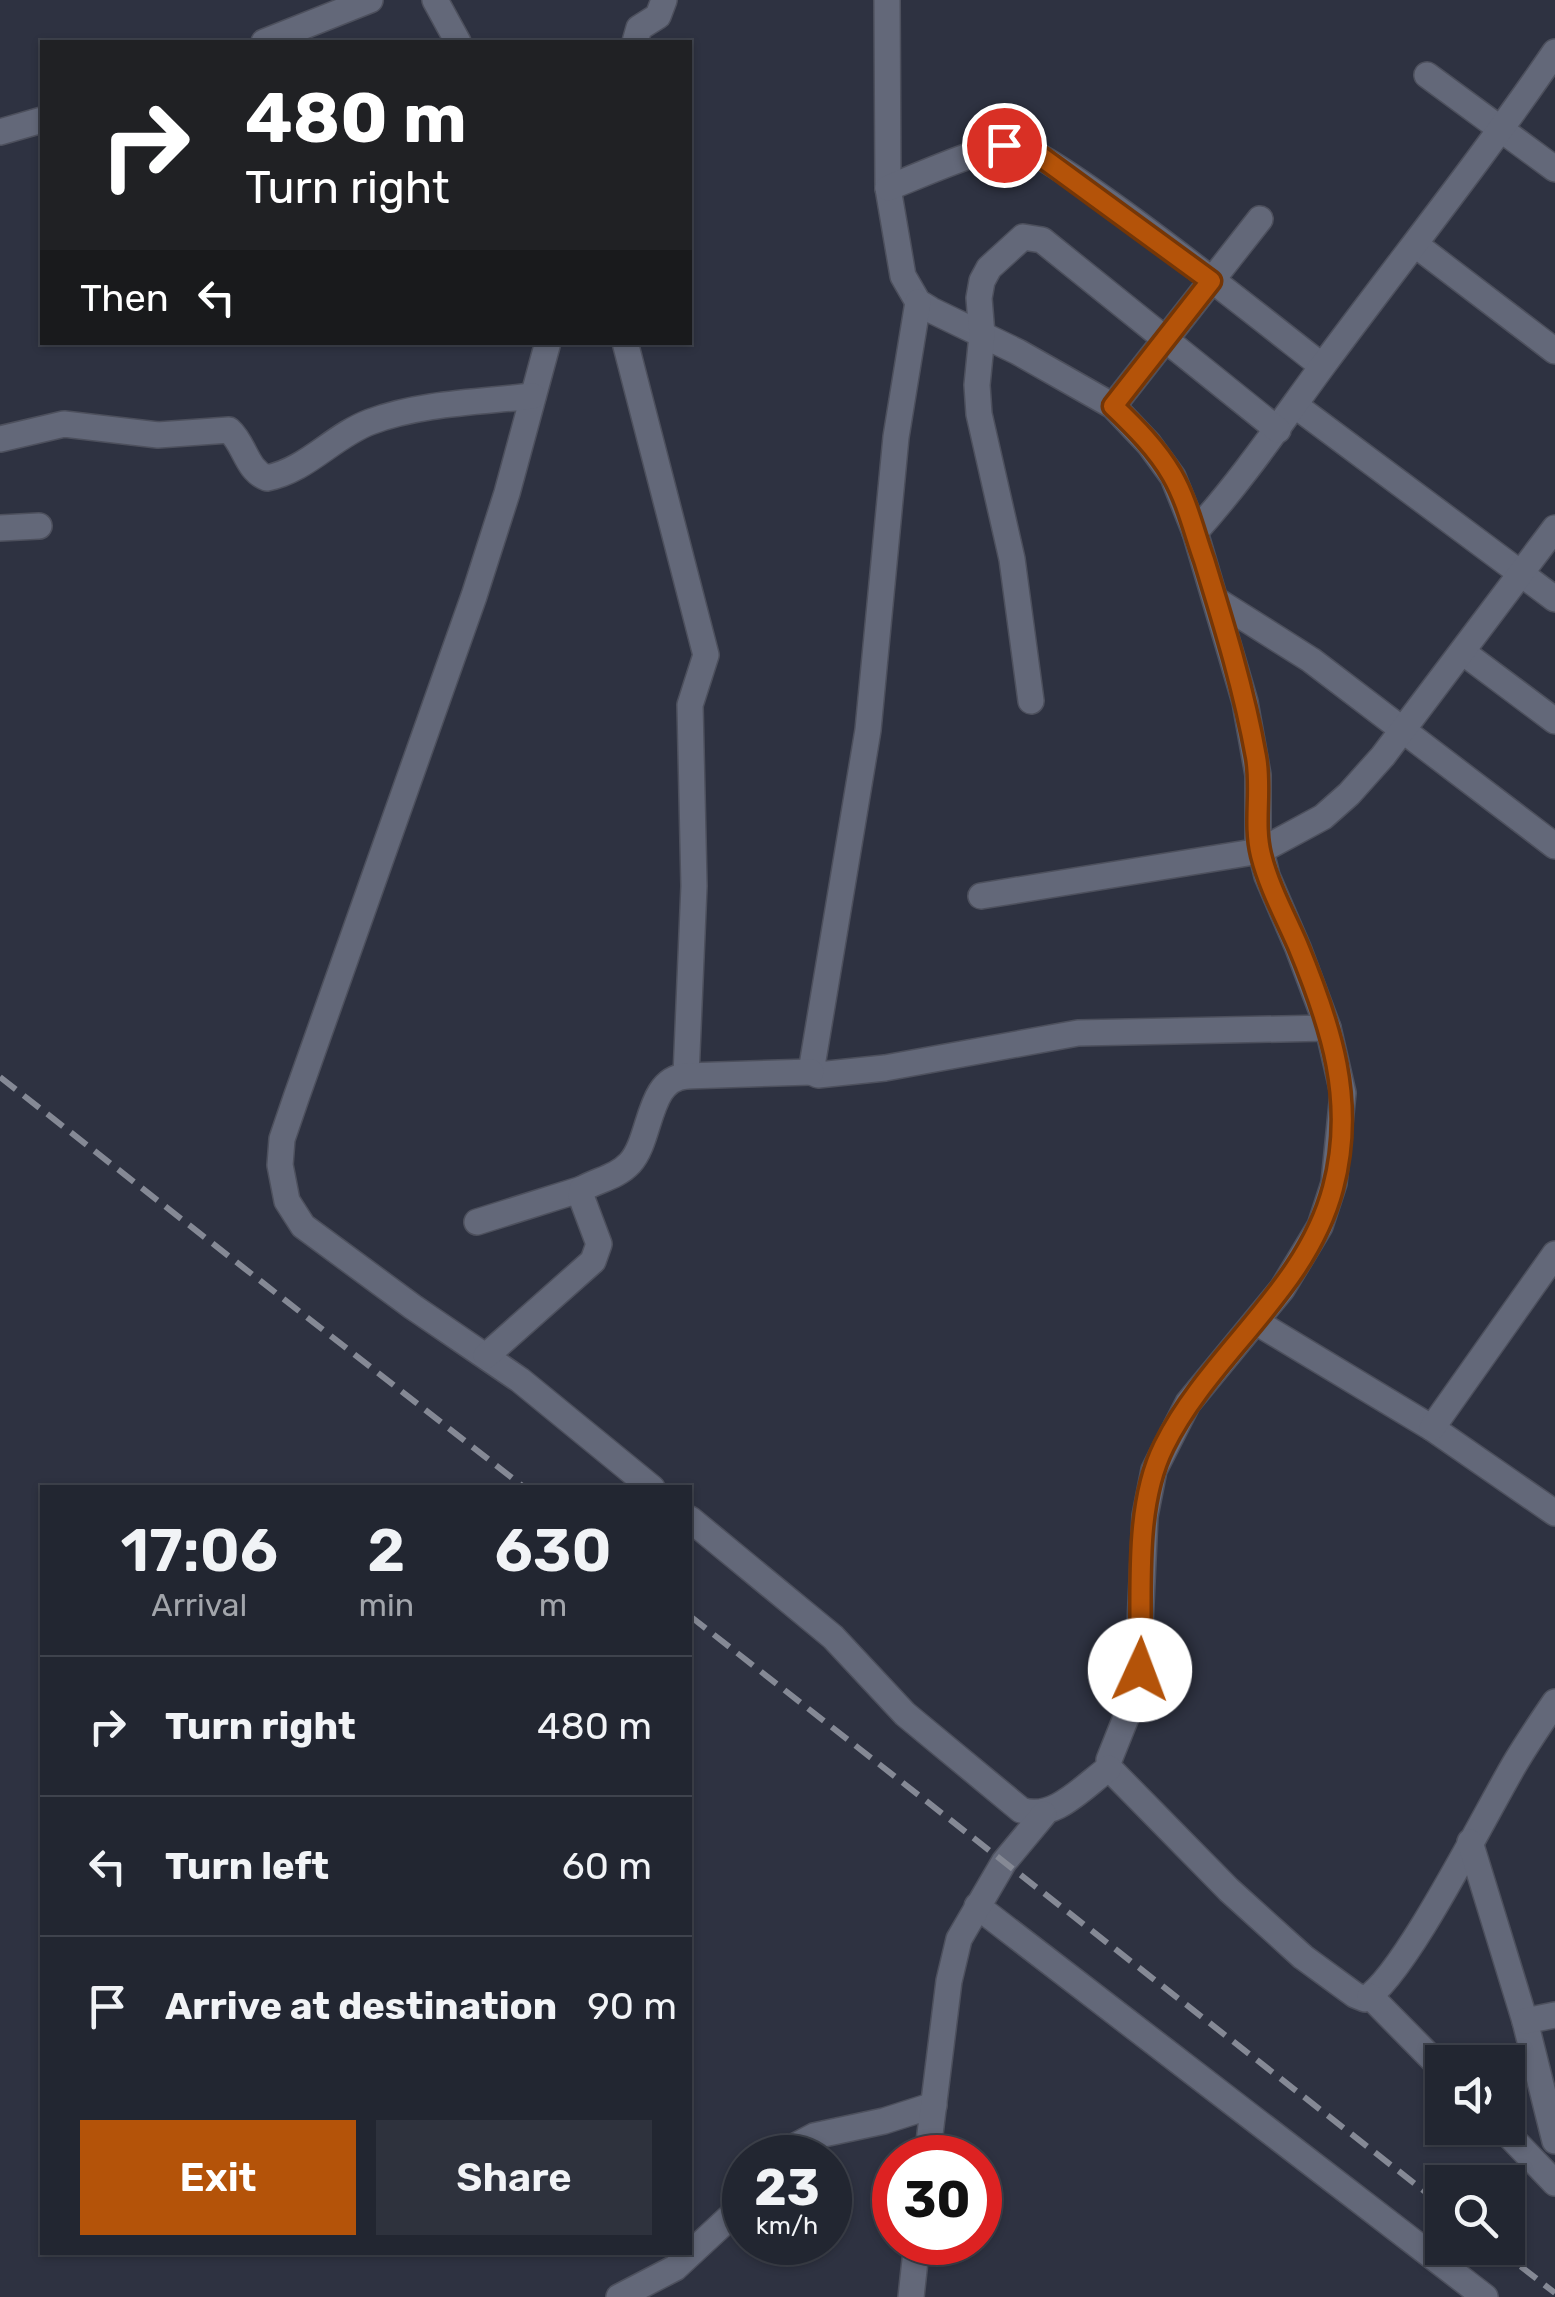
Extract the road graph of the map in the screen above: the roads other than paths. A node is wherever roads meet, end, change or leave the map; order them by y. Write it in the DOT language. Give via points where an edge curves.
graph roads {
  1 [pos="370,0"];
  2 [pos="434,0"];
  3 [pos="664,0"];
  4 [pos="887,0"];
  5 [pos="269,40"];
  6 [pos="457,40"];
  7 [pos="636,40"];
  8 [pos="1550,69"];
  9 [pos="1427,75"];
  10 [pos="40,121"];
  11 [pos="1502,130"];
  12 [pos="0,132"];
  13 [pos="1555,169"];
  14 [pos="888,188"];
  15 [pos="1260,219"];
  16 [pos="1416,245"];
  17 [pos="1211,281"];
  18 [pos="918,302"];
  19 [pos="982,335"];
  20 [pos="1166,338"];
  21 [pos="547,345"];
  22 [pos="626,345"];
  23 [pos="1555,350"];
  24 [pos="1322,366"];
  25 [pos="533,396"];
  26 [pos="1113,406"];
  27 [pos="1296,406"];
  28 [pos="1278,430"];
  29 [pos="0,439"];
  30 [pos="39,526"];
  31 [pos="0,528"];
  32 [pos="1555,528"];
  33 [pos="1195,532"];
  34 [pos="1521,573"];
  35 [pos="1555,599"];
  36 [pos="1216,600"];
  37 [pos="1464,653"];
  38 [pos="1031,701"];
  39 [pos="1555,721"];
  40 [pos="1403,731"];
  41 [pos="1555,846"];
  42 [pos="1260,851"];
  43 [pos="981,896"];
  44 [pos="1328,1028"];
  45 [pos="812,1072"];
  46 [pos="686,1076"];
  47 [pos="582,1189"];
  48 [pos="477,1222"];
  49 [pos="1555,1254"];
  50 [pos="1256,1322"];
  51 [pos="486,1356"];
  52 [pos="1432,1428"];
  53 [pos="648,1485"];
  54 [pos="1555,1513"];
  55 [pos="692,1521"];
  56 [pos="1555,1702"];
  57 [pos="1109,1768"];
  58 [pos="1044,1814"];
  59 [pos="1470,1842"];
  60 [pos="977,1906"];
  61 [pos="1370,1996"];
  62 [pos="1555,2016"];
  63 [pos="1525,2020"];
  64 [pos="1425,2052"];
  65 [pos="934,2106"];
  66 [pos="819,2135"];
  67 [pos="930,2135"];
  68 [pos="1555,2142"];
  69 [pos="1519,2145"];
  70 [pos="1555,2182"];
  71 [pos="722,2224"];
  72 [pos="692,2252"];
  73 [pos="689,2255"];
  74 [pos="914,2265"];
  75 [pos="619,2297"];
  76 [pos="911,2297"];
  77 [pos="1486,2297"];
  1 -- 5 [label="street"];
  2 -- 6 [label="street"];
  3 -- 7 [label="street"];
  4 -- 14 [label="street"];
  8 -- 11 [label="street"];
  9 -- 11 [label="street"];
  10 -- 12 [label="street"];
  11 -- 13 [label="street"];
  11 -- 16 [label="street"];
  14 -- 17 [label="street" via="1004,145 1021,146"];
  14 -- 18 [label="street" via="900,266"];
  15 -- 17 [label="street"];
  16 -- 23 [label="street"];
  16 -- 24 [label="street"];
  17 -- 20 [label="street"];
  17 -- 24 [label="street"];
  18 -- 19 [label="street"];
  18 -- 45 [label="street" via="896,437 868,730"];
  19 -- 20 [label="street" via="982,281 1017,240 1030,236"];
  19 -- 26 [label="street"];
  19 -- 38 [label="street" via="979,414 1012,559"];
  20 -- 26 [label="street"];
  20 -- 28 [label="street"];
  21 -- 25 [label="street"];
  22 -- 46 [label="street" via="706,655 690,705 694,886"];
  24 -- 27 [label="street"];
  25 -- 29 [label="street" via="384,417 267,478 254,470 229,430 158,436 64,424"];
  25 -- 51 [label="street" via="474,596 280,1150 282,1188 303,1226"];
  26 -- 33 [label="street" via="1173,476"];
  27 -- 28 [label="street"];
  27 -- 34 [label="street"];
  28 -- 33 [label="street"];
  30 -- 31 [label="street"];
  32 -- 34 [label="street"];
  33 -- 36 [label="street"];
  34 -- 35 [label="street"];
  34 -- 37 [label="street"];
  36 -- 40 [label="street" via="1311,660"];
  36 -- 42 [label="street" via="1256,757"];
  37 -- 39 [label="street"];
  37 -- 40 [label="street"];
  40 -- 41 [label="street"];
  40 -- 42 [label="street" via="1323,817"];
  42 -- 43 [label="street"];
  42 -- 44 [label="street"];
  44 -- 45 [label="street" via="1078,1033 885,1068"];
  44 -- 50 [label="street" via="1343,1094 1334,1183 1314,1238"];
  45 -- 46 [label="street"];
  46 -- 47 [label="street" via="666,1082 627,1167"];
  47 -- 48 [label="street"];
  47 -- 51 [label="street" via="599,1244 596,1256"];
  49 -- 52 [label="street"];
  50 -- 52 [label="street"];
  50 -- 57 [label="street" via="1188,1402 1154,1470 1145,1516 1136,1690"];
  51 -- 53 [label="street"];
  52 -- 54 [label="street"];
  55 -- 58 [label="street" via="833,1638 957,1760 1021,1810"];
  56 -- 59 [label="street"];
  57 -- 58 [label="street"];
  57 -- 61 [label="street" via="1303,1957 1355,1995"];
  58 -- 60 [label="street"];
  59 -- 61 [label="street"];
  59 -- 63 [label="street"];
  60 -- 65 [label="street" via="952,1960"];
  60 -- 77 [label="street"];
  61 -- 64 [label="street"];
  62 -- 63 [label="street"];
  63 -- 68 [label="street"];
  65 -- 66 [label="street"];
  65 -- 67 [label="street"];
  69 -- 70 [label="street"];
  71 -- 72 [label="street"];
  73 -- 75 [label="street"];
  74 -- 76 [label="street"];
}
